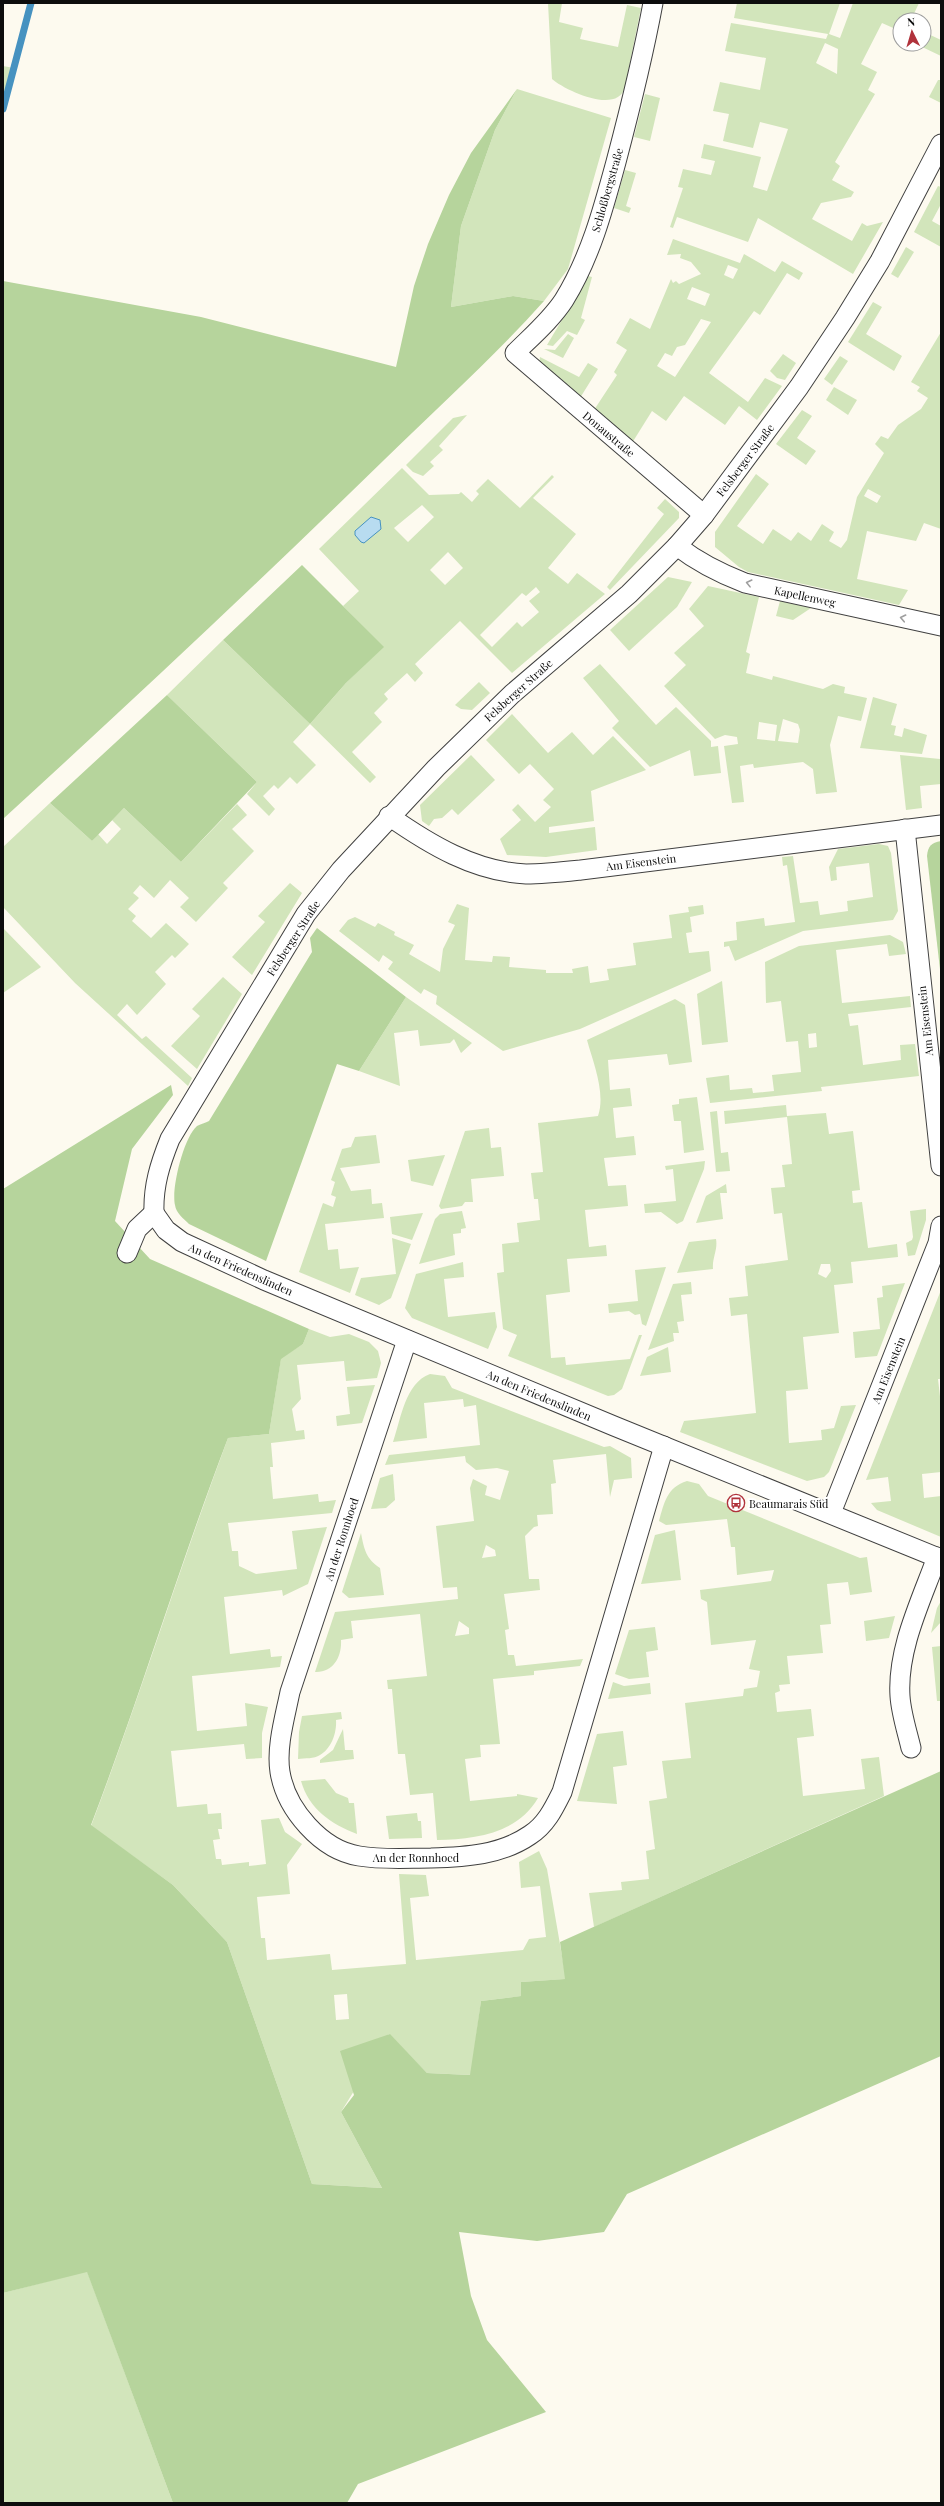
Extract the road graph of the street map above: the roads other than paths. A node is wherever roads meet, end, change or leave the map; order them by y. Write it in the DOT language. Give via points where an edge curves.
graph roads {
  1 [pos="653,3"];
  2 [pos="941,144"];
  3 [pos="514,353"];
  4 [pos="704,514"];
  5 [pos="677,546"];
  6 [pos="941,626"];
  7 [pos="389,816"];
  8 [pos="941,825"];
  9 [pos="905,829"];
  10 [pos="941,1166"];
  11 [pos="154,1213"];
  12 [pos="941,1226"];
  13 [pos="127,1252"];
  14 [pos="407,1340"];
  15 [pos="664,1446"];
  16 [pos="831,1513"];
  17 [pos="939,1558"];
  18 [pos="911,1748"];
  1 -- 3 [label="street, Schloßbergstraße" via="629,112 602,212 582,269 563,302"];
  2 -- 4 [label="street, Felsberger Straße" via="880,261 845,318 799,387"];
  3 -- 4 [label="street, Donaustraße"];
  4 -- 5 [label="street, Felsberger Straße"];
  6 -- 5 [label="street, Kapellenweg, one-way" via="745,583 718,573"];
  5 -- 7 [label="street, Felsberger Straße" via="628,594 512,694"];
  7 -- 9 [label="street, Am Eisenstein" via="423,840 452,854 488,868 524,874 581,870"];
  7 -- 11 [label="street, Felsberger Straße" via="306,914 193,1100 170,1139 159,1168 153,1191"];
  8 -- 9 [label="street, Am Eisenstein"];
  9 -- 10 [label="street, Am Eisenstein"];
  11 -- 13 [label="street" via="137,1229"];
  11 -- 14 [label="street, An den Friedenslinden" via="166,1230 182,1242 264,1280"];
  12 -- 16 [label="street, Am Eisenstein" via="938,1243"];
  14 -- 15 [label="street, An den Friedenslinden"];
  14 -- 15 [label="street, An der Ronnhoed" via="290,1692 282,1733 280,1772 288,1799 303,1822 327,1842 358,1856 466,1857 504,1849 531,1835 552,1813 562,1792"];
  15 -- 16 [label="street, An den Friedenslinden"];
  16 -- 17 [label="street, An den Friedenslinden"];
  17 -- 18 [label="street, An den Friedenslinden" via="912,1623 902,1666 900,1697"];
}
